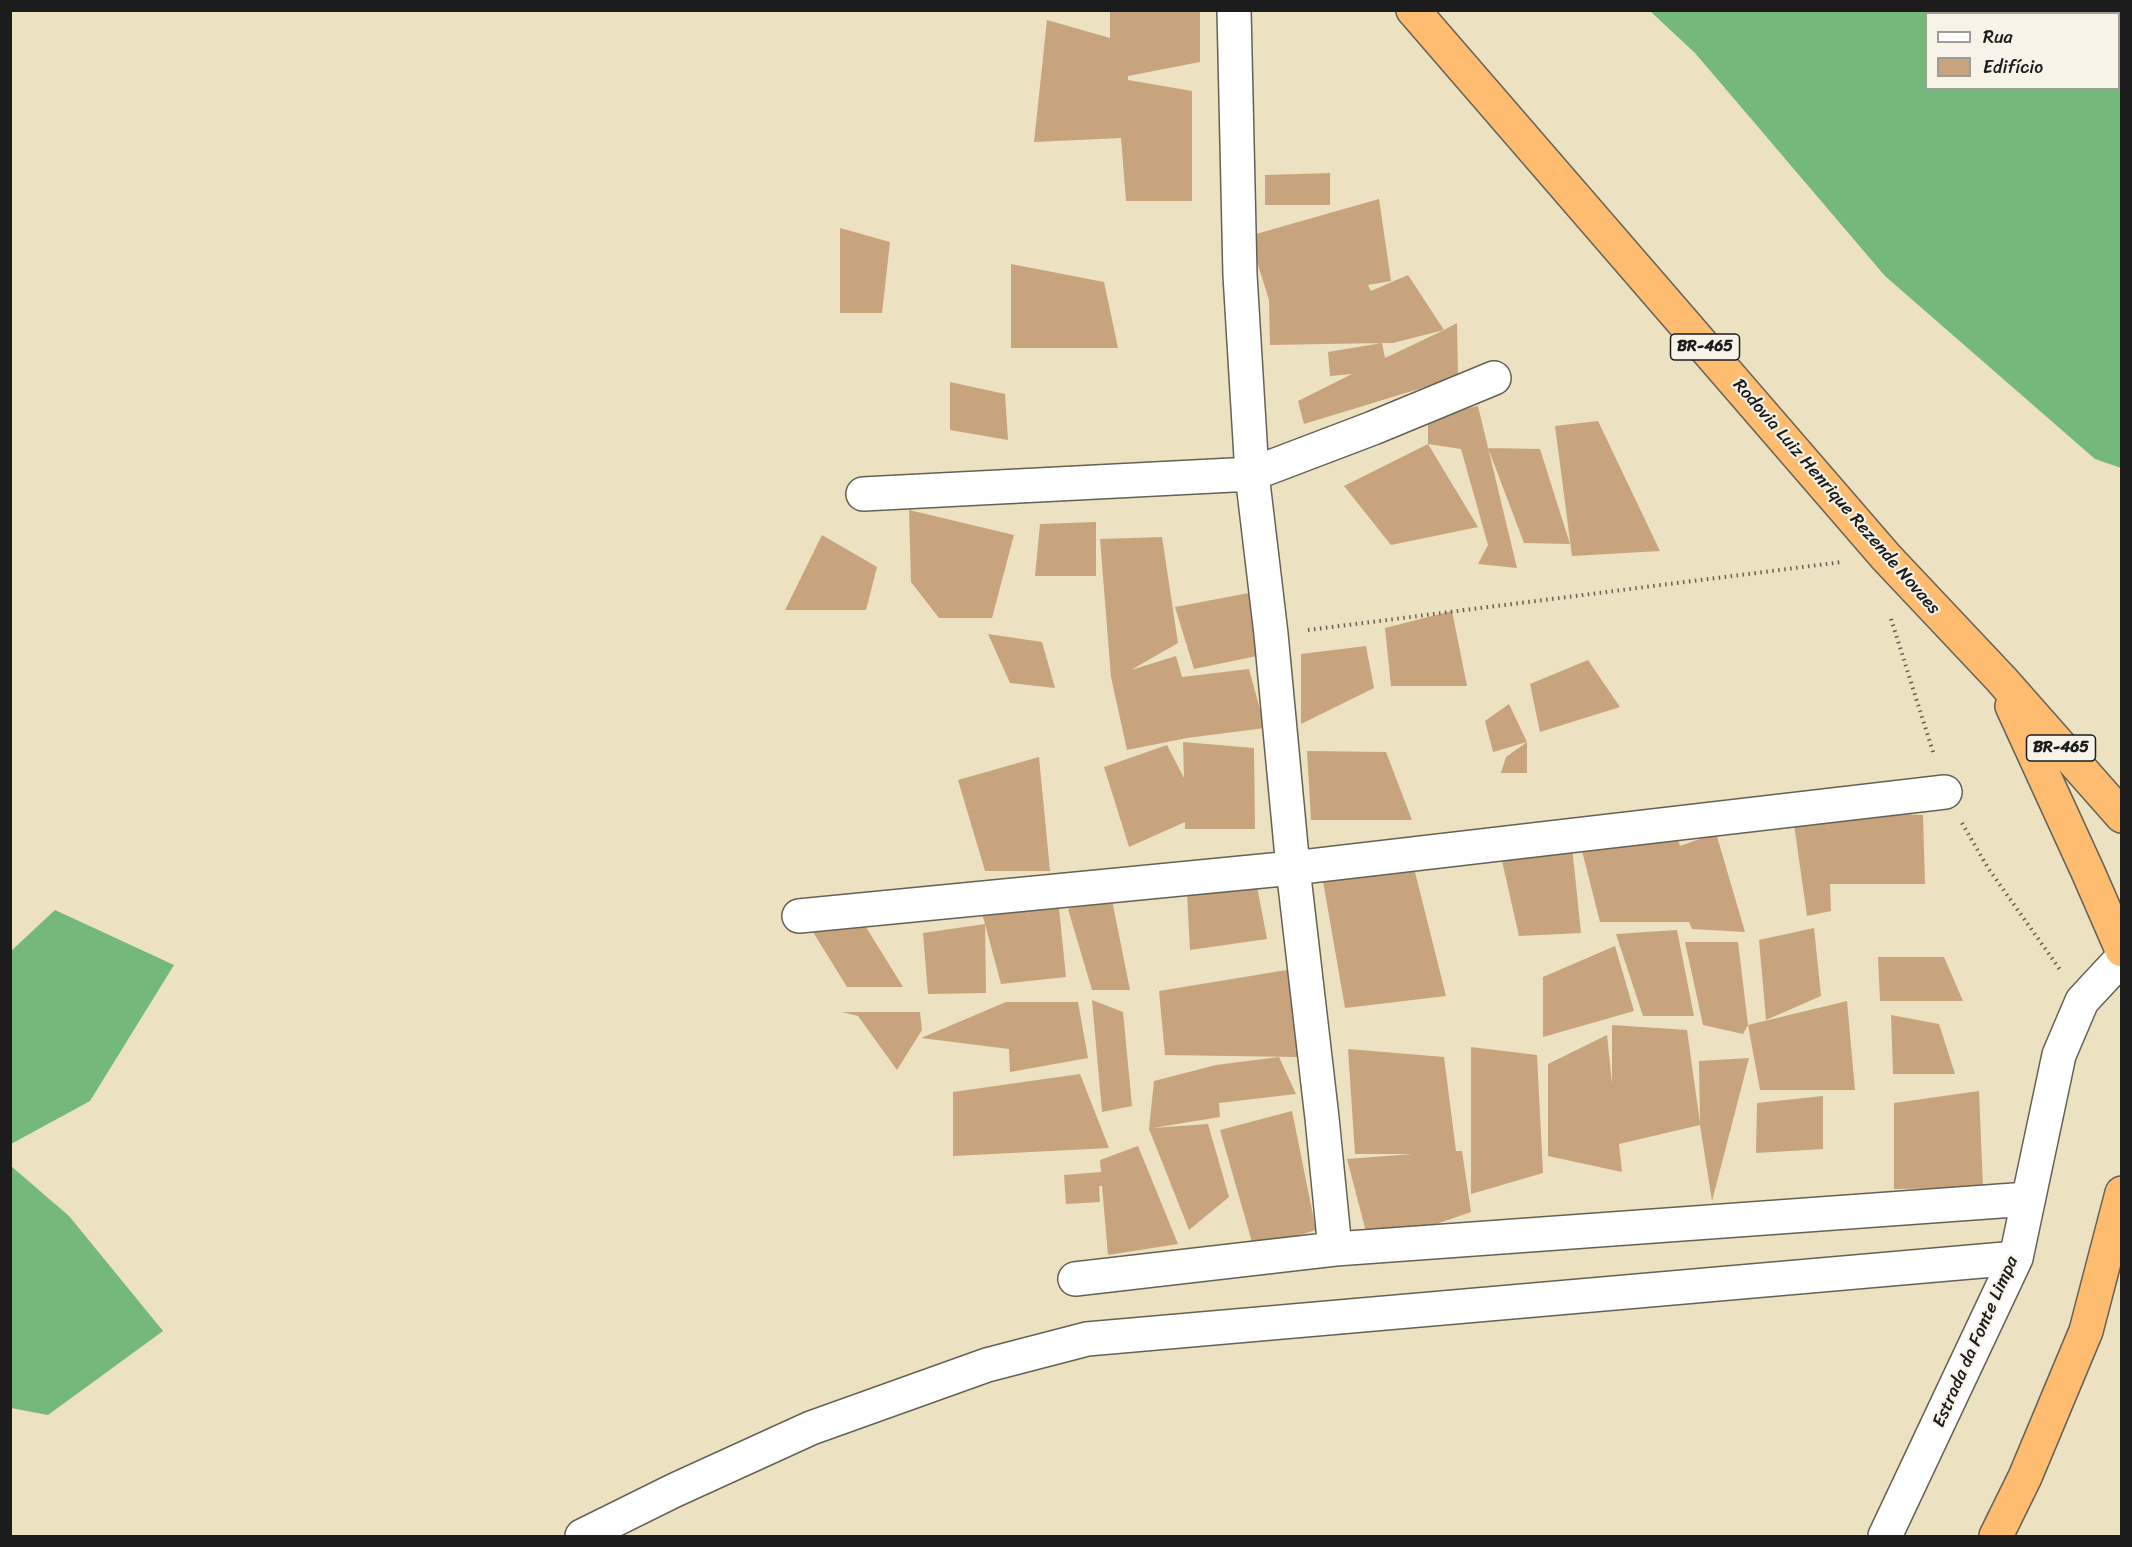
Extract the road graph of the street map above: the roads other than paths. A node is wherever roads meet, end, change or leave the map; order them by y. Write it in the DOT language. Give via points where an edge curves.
graph roads {
  1 [pos="1234,10"];
  2 [pos="1413,10"];
  3 [pos="1494,378"];
  4 [pos="1252,474"];
  5 [pos="863,494"];
  6 [pos="2001,679"];
  7 [pos="1945,792"];
  8 [pos="2121,816"];
  9 [pos="1293,868"];
  10 [pos="799,916"];
  11 [pos="2121,950"];
  12 [pos="2121,958"];
  13 [pos="2121,1193"];
  14 [pos="2028,1198"];
  15 [pos="1335,1249"];
  16 [pos="2016,1258"];
  17 [pos="1075,1279"];
  18 [pos="582,1536"];
  19 [pos="1886,1536"];
  20 [pos="1996,1536"];
  1 -- 4 [label="street" via="1240,274"];
  2 -- 6 [label="highway, Rodovia Luiz Henrique Rezende Novaes / BR-465" via="1886,556"];
  3 -- 4 [label="street"];
  4 -- 5 [label="street"];
  4 -- 9 [label="street"];
  6 -- 8 [label="highway, Rodovia Luiz Henrique Rezende Novaes / BR-465"];
  6 -- 11 [label="highway"];
  7 -- 9 [label="street"];
  9 -- 10 [label="street"];
  9 -- 15 [label="street"];
  12 -- 14 [label="street, Estrada da Fonte Limpa" via="2082,1001 2059,1054"];
  13 -- 20 [label="highway" via="2086,1331"];
  14 -- 15 [label="street"];
  14 -- 16 [label="street, Estrada da Fonte Limpa"];
  15 -- 17 [label="street"];
  16 -- 18 [label="street" via="1087,1339 987,1365 811,1428"];
  16 -- 19 [label="street, Estrada da Fonte Limpa"];
}
